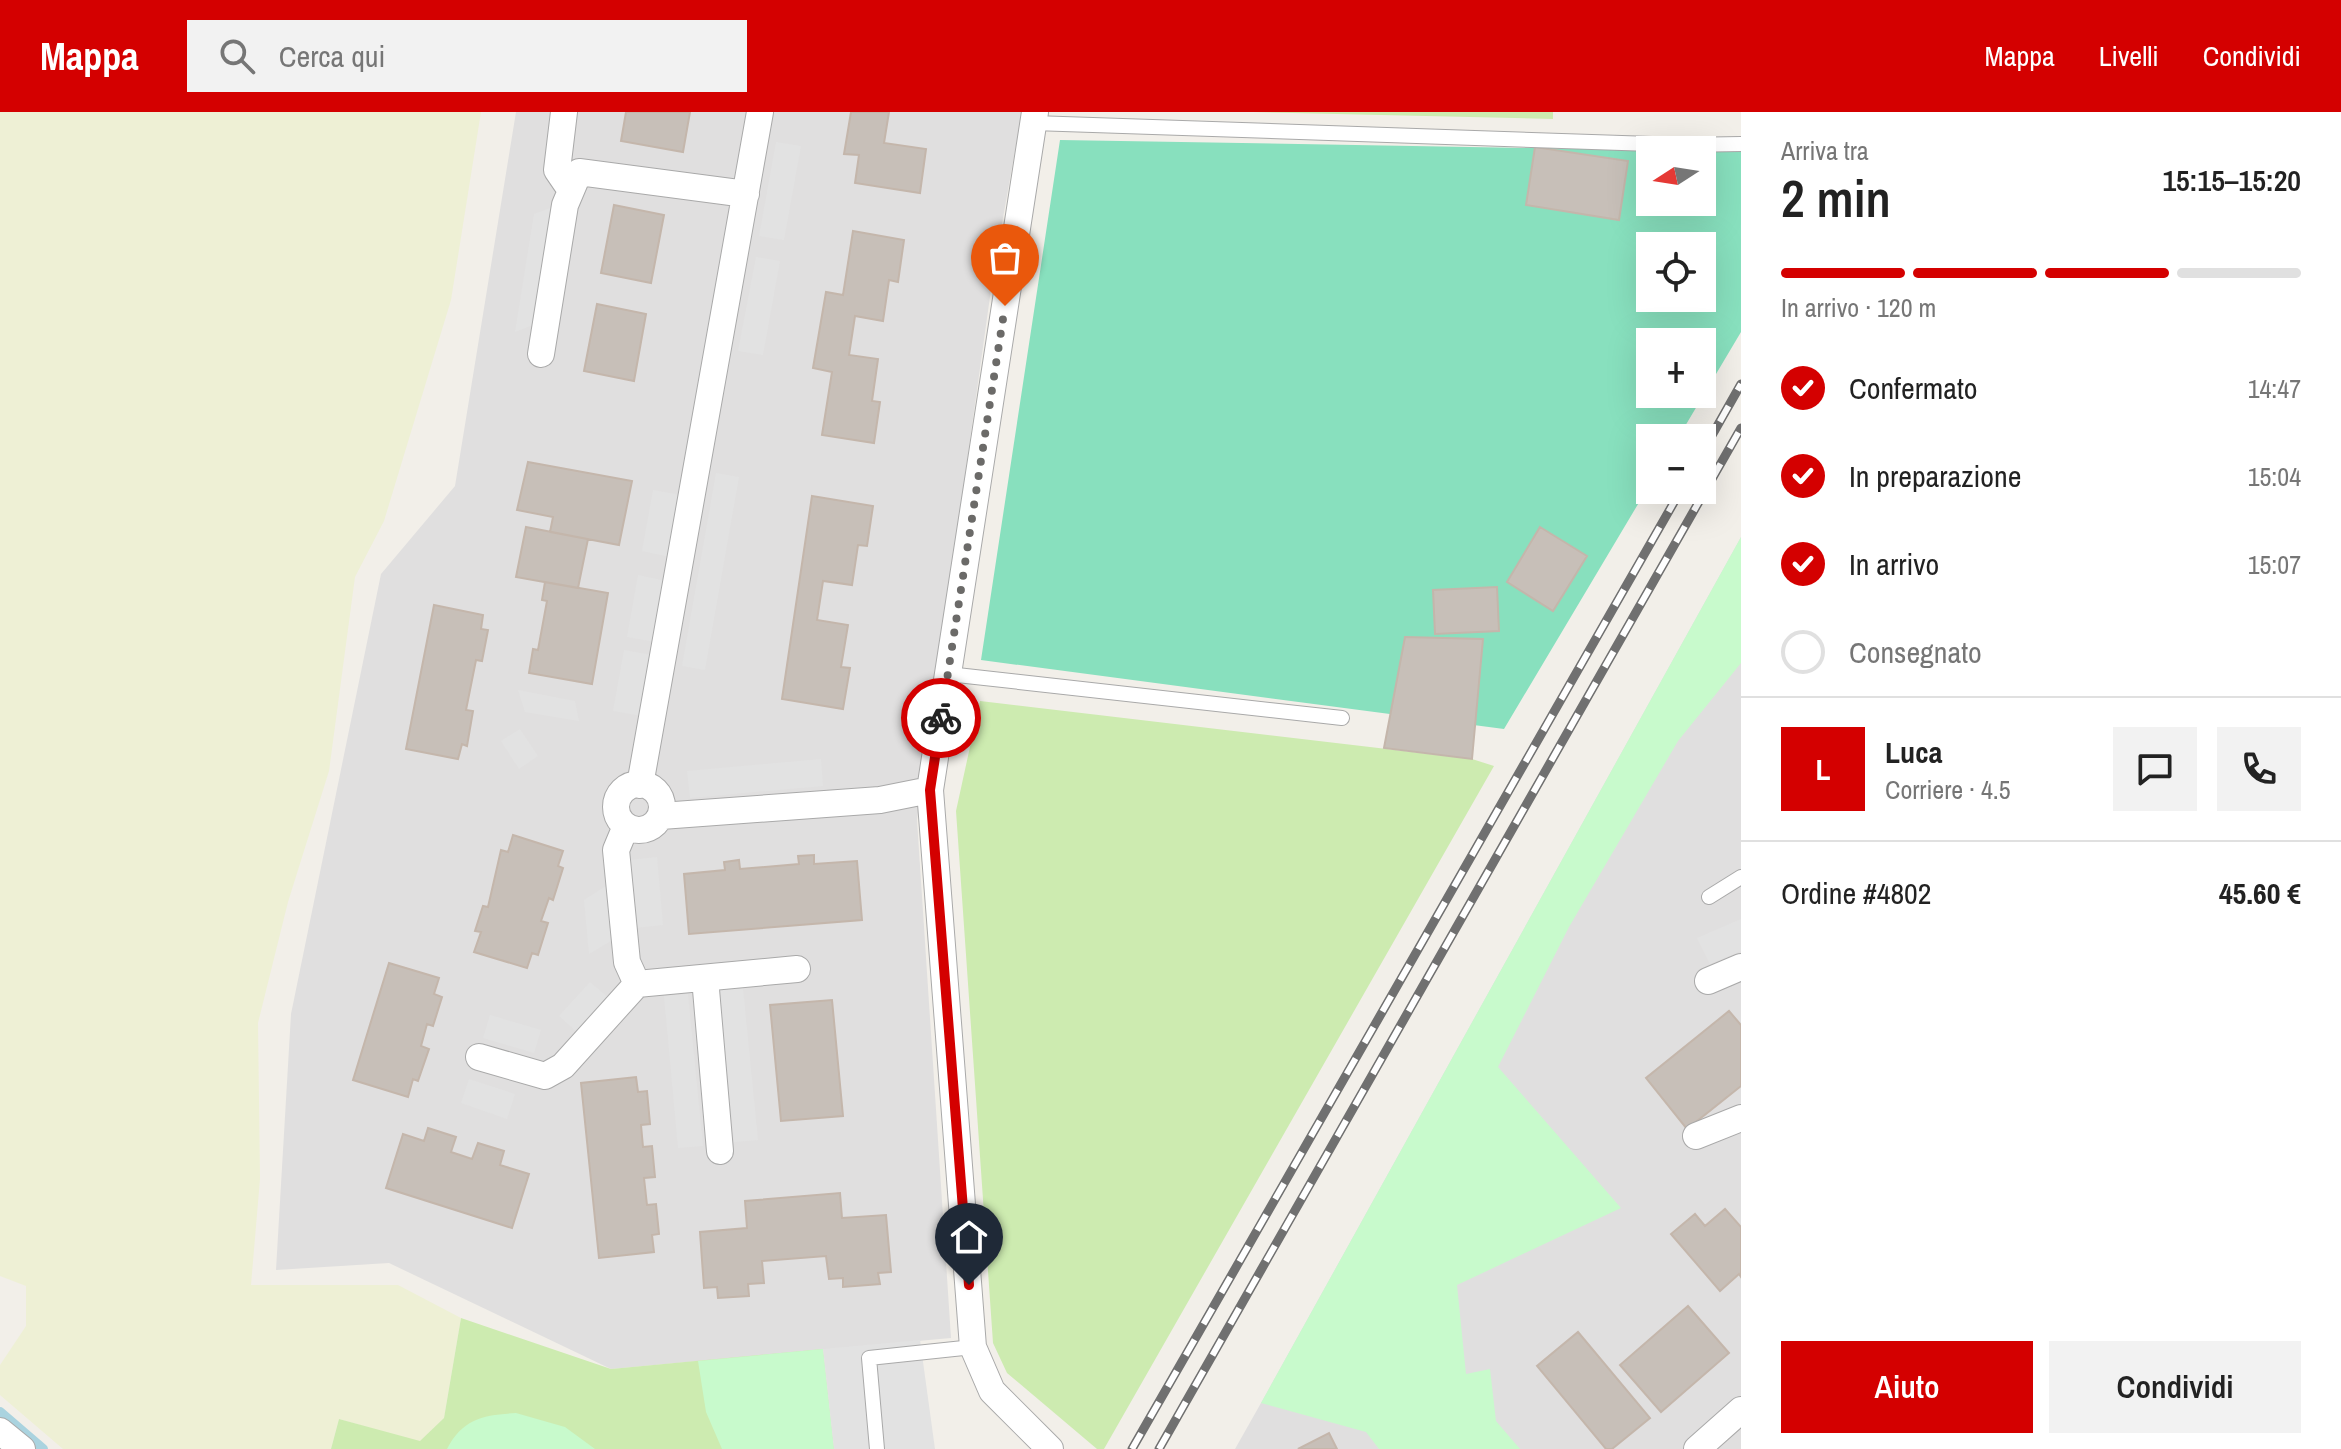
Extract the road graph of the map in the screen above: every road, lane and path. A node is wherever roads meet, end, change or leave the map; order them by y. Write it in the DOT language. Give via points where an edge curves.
graph roads {
  1 [pos="564,112"];
  2 [pos="760,112"];
  3 [pos="1034,117"];
  4 [pos="1741,144"];
  5 [pos="570,189"];
  6 [pos="746,194"];
  7 [pos="541,354"];
  8 [pos="948,674"];
  9 [pos="1342,718"];
  10 [pos="640,785"];
  11 [pos="930,790"];
  12 [pos="661,816"];
  13 [pos="626,826"];
  14 [pos="1741,877"];
  15 [pos="1709,897"];
  16 [pos="1741,967"];
  17 [pos="797,969"];
  18 [pos="705,978"];
  19 [pos="1708,981"];
  20 [pos="637,984"];
  21 [pos="479,1057"];
  22 [pos="1741,1118"];
  23 [pos="1696,1136"];
  24 [pos="720,1151"];
  25 [pos="973,1347"];
  26 [pos="1741,1410"];
  27 [pos="0,1431"];
  28 [pos="22,1449"];
  29 [pos="877,1449"];
  30 [pos="1050,1449"];
  31 [pos="1697,1449"];
  1 -- 5 [label="street" via="557,170"];
  2 -- 6 [label="street"];
  3 -- 4 [label="lane"];
  3 -- 8 [label="street"];
  5 -- 6 [label="street" via="579,172 596,172"];
  5 -- 7 [label="street"];
  6 -- 10 [label="street"];
  8 -- 9 [label="lane"];
  8 -- 11 [label="street"];
  10 -- 12 [label="street" via="658,795"];
  10 -- 13 [label="street" via="626,789 618,800 618,815"];
  11 -- 12 [label="street" via="880,800"];
  11 -- 25 [label="street"];
  12 -- 13 [label="street" via="646,829"];
  13 -- 20 [label="street" via="616,850 627,962"];
  14 -- 15 [label="lane"];
  16 -- 19 [label="street"];
  17 -- 18 [label="street"];
  18 -- 20 [label="street"];
  18 -- 24 [label="street"];
  20 -- 21 [label="street" via="563,1066 545,1076"];
  22 -- 23 [label="street"];
  25 -- 29 [label="lane" via="869,1358"];
  25 -- 30 [label="street" via="992,1391"];
  26 -- 31 [label="street"];
  27 -- 28 [label="street"];
}
